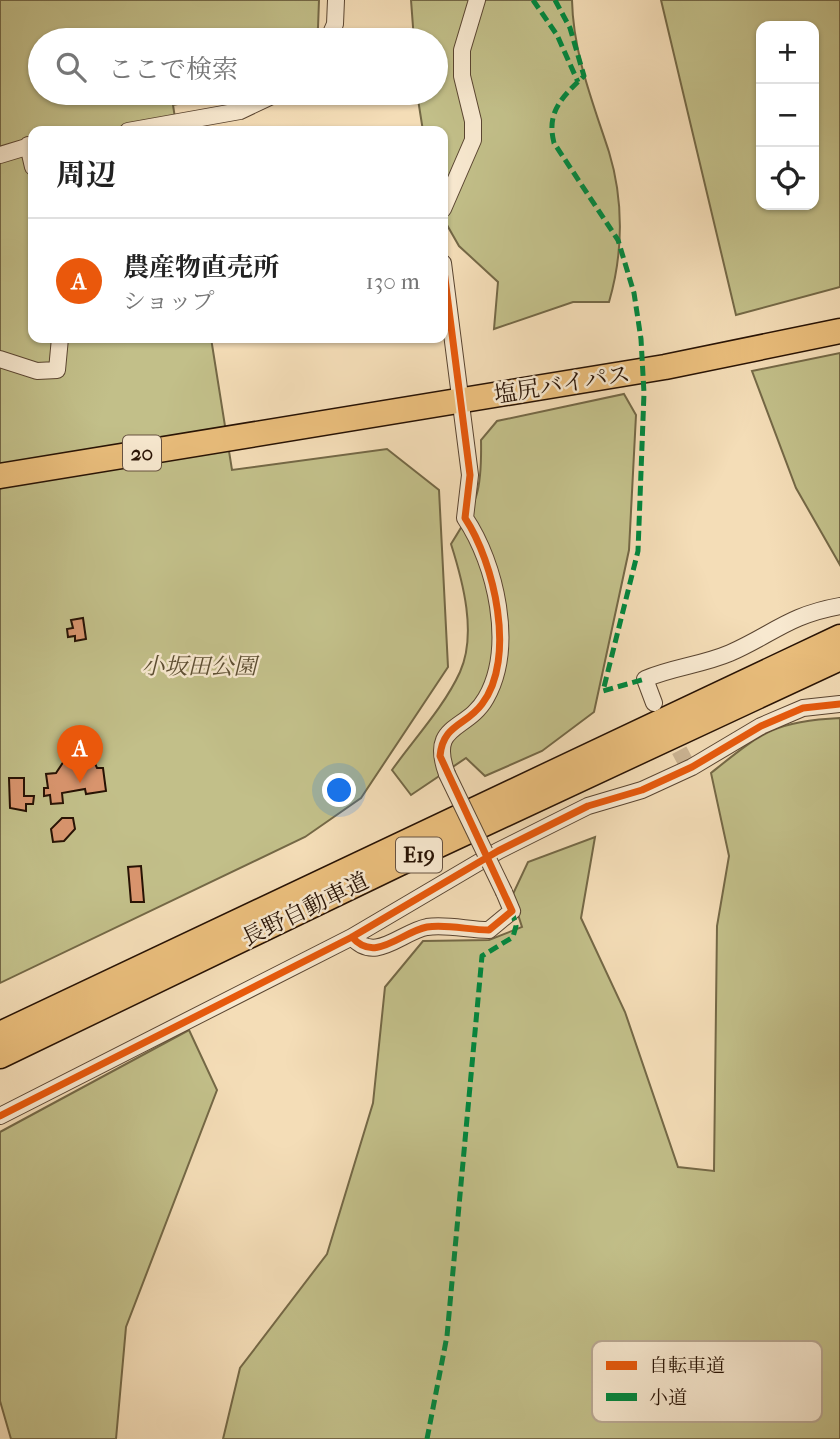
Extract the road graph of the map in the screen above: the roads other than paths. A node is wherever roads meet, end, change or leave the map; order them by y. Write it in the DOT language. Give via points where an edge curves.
graph roads {
  1 [pos="337,0"];
  2 [pos="477,0"];
  3 [pos="333,28"];
  4 [pos="253,105"];
  5 [pos="156,126"];
  6 [pos="28,146"];
  7 [pos="0,155"];
  8 [pos="448,198"];
  9 [pos="448,304"];
  10 [pos="840,331"];
  11 [pos="60,343"];
  12 [pos="0,359"];
  13 [pos="460,401"];
  14 [pos="283,428"];
  15 [pos="0,466"];
  16 [pos="0,476"];
  17 [pos="840,606"];
  18 [pos="840,637"];
  19 [pos="840,658"];
  20 [pos="654,703"];
  21 [pos="840,704"];
  22 [pos="352,937"];
  23 [pos="0,1034"];
  24 [pos="0,1056"];
  25 [pos="0,1116"];
  1 -- 3 [label="street"];
  2 -- 8 [label="street" via="462,50 473,141"];
  4 -- 5 [label="street"];
  6 -- 7 [label="street"];
  9 -- 13 [label="street"];
  10 -- 13 [label="highway, 塩尻バイパス / 20"];
  11 -- 12 [label="street" via="57,370 37,371"];
  13 -- 14 [label="highway, 塩尻バイパス / 20"];
  13 -- 22 [label="street, bridge" via="470,475 465,518 491,573 499,610 499,640 488,694 446,734 440,756 512,911 489,930 425,928 377,948 365,948"];
  14 -- 15 [label="highway, 塩尻バイパス / 20" via="220,429"];
  14 -- 16 [label="highway, 塩尻バイパス / 20"];
  17 -- 20 [label="street" via="786,621 712,660 645,678"];
  18 -- 23 [label="highway, 長野自動車道 / E19"];
  19 -- 24 [label="highway, 長野自動車道 / E19"];
  21 -- 22 [label="street" via="803,708 642,790 588,806"];
  22 -- 25 [label="street"];
}
